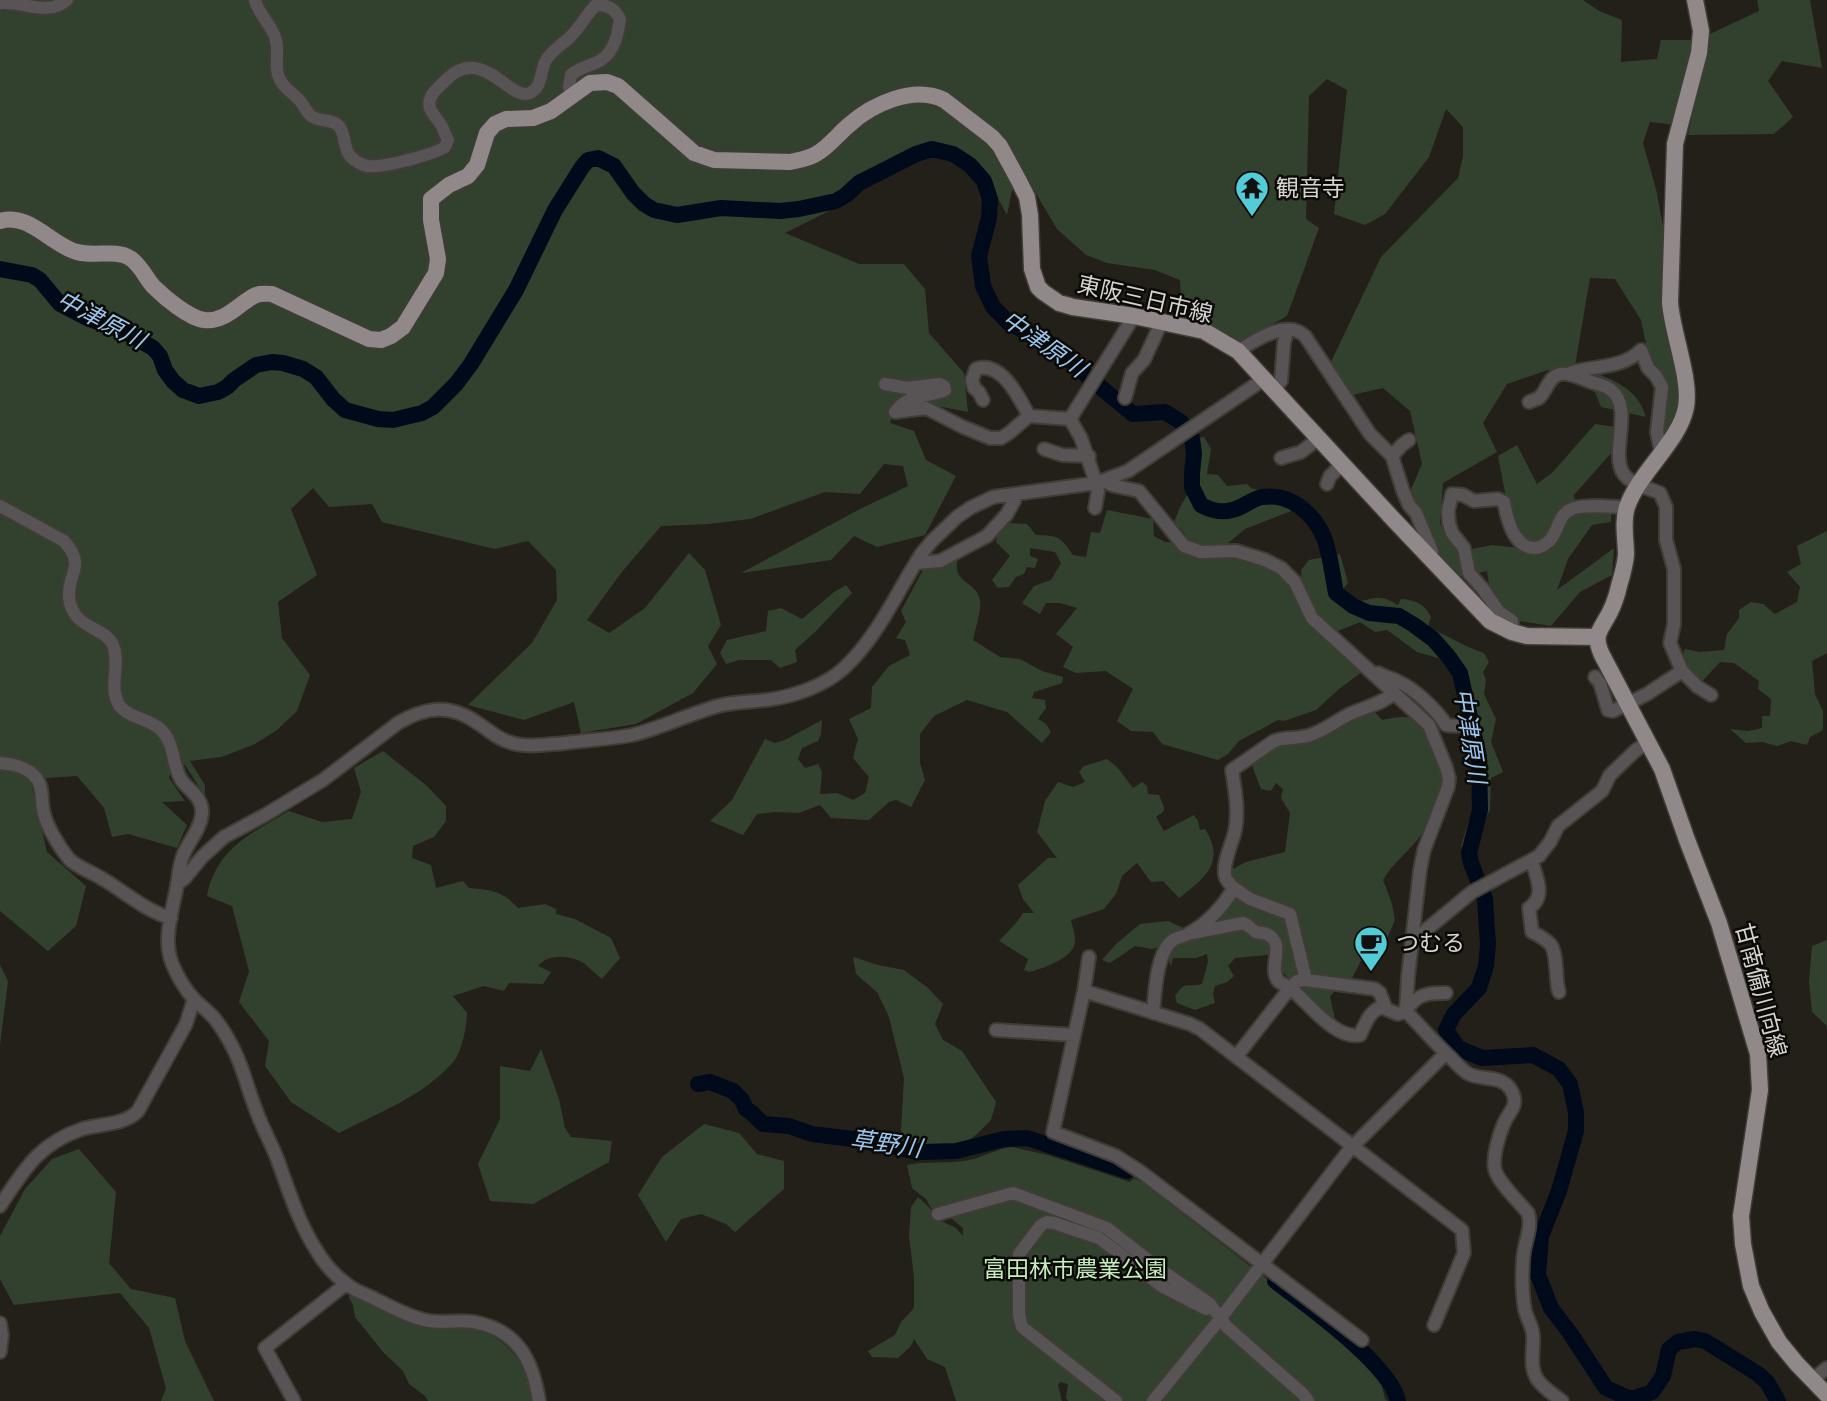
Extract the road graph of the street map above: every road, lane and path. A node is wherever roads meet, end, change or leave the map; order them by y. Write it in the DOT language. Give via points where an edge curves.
graph roads {
  1 [pos="66,0"];
  2 [pos="255,0"];
  3 [pos="1695,0"];
  4 [pos="0,3"];
  5 [pos="592,3"];
  6 [pos="574,94"];
  7 [pos="0,221"];
  8 [pos="1134,316"];
  9 [pos="1162,321"];
  10 [pos="1287,331"];
  11 [pos="1238,351"];
  12 [pos="1148,352"];
  13 [pos="1150,368"];
  14 [pos="1571,375"];
  15 [pos="886,384"];
  16 [pos="1269,384"];
  17 [pos="1125,398"];
  18 [pos="983,400"];
  19 [pos="1529,402"];
  20 [pos="1029,416"];
  21 [pos="1070,419"];
  22 [pos="1318,438"];
  23 [pos="1409,440"];
  24 [pos="1044,449"];
  25 [pos="1661,452"];
  26 [pos="1392,456"];
  27 [pos="1089,457"];
  28 [pos="1282,458"];
  29 [pos="1343,464"];
  30 [pos="1099,482"];
  31 [pos="1327,484"];
  32 [pos="1639,484"];
  33 [pos="1018,495"];
  34 [pos="0,506"];
  35 [pos="1095,508"];
  36 [pos="1627,508"];
  37 [pos="1428,557"];
  38 [pos="916,563"];
  39 [pos="1512,632"];
  40 [pos="1597,637"];
  41 [pos="1682,671"];
  42 [pos="1371,672"];
  43 [pos="1595,677"];
  44 [pos="1394,693"];
  45 [pos="1711,695"];
  46 [pos="1628,704"];
  47 [pos="1469,726"];
  48 [pos="1648,742"];
  49 [pos="0,763"];
  50 [pos="1532,862"];
  51 [pos="177,884"];
  52 [pos="1234,888"];
  53 [pos="171,918"];
  54 [pos="1189,934"];
  55 [pos="1412,941"];
  56 [pos="1089,957"];
  57 [pos="1306,980"];
  58 [pos="1290,988"];
  59 [pos="1084,991"];
  60 [pos="1559,992"];
  61 [pos="1446,993"];
  62 [pos="194,999"];
  63 [pos="1384,1006"];
  64 [pos="1406,1011"];
  65 [pos="1153,1013"];
  66 [pos="996,1030"];
  67 [pos="1073,1035"];
  68 [pos="1446,1054"];
  69 [pos="1236,1057"];
  70 [pos="1352,1146"];
  71 [pos="0,1206"];
  72 [pos="938,1213"];
  73 [pos="1263,1264"];
  74 [pos="346,1284"];
  75 [pos="1218,1317"];
  76 [pos="0,1323"];
  77 [pos="1434,1325"];
  78 [pos="1362,1340"];
  79 [pos="0,1352"];
  80 [pos="1827,1368"];
  81 [pos="1812,1380"];
  82 [pos="1827,1395"];
  83 [pos="294,1401"];
  84 [pos="539,1401"];
  85 [pos="1116,1401"];
  86 [pos="1153,1401"];
  87 [pos="1308,1401"];
  88 [pos="1562,1401"];
  1 -- 4 [label="street" via="54,8"];
  2 -- 5 [label="street" via="275,36 276,65 284,87 314,118 340,127 349,155 358,163 378,167 445,147 448,140 429,101 457,72 487,71 516,92 532,92 541,79 544,62 578,29"];
  3 -- 25 [label="main road" via="1701,31 1675,144 1670,302 1686,407 1680,426"];
  5 -- 6 [label="street" via="610,7 620,19 612,50 571,75 569,87"];
  6 -- 7 [label="main road, 東阪三日市線" via="533,118 495,124 487,133 477,166 431,199 436,273 403,327 381,340 369,339 272,294 258,294 227,315 202,320 154,287 133,260 122,254 79,253 24,221"];
  6 -- 8 [label="main road, 東阪三日市線" via="590,83 607,82 618,86 704,158 777,162 813,156 880,104 924,94 937,97 992,137 1019,181 1029,206 1032,269 1038,288 1059,303"];
  8 -- 9 [label="main road, 東阪三日市線"];
  8 -- 21 [label="street"];
  9 -- 11 [label="main road, 東阪三日市線" via="1204,331"];
  9 -- 12 [label="street"];
  10 -- 11 [label="street" via="1266,334"];
  10 -- 16 [label="street" via="1281,381"];
  10 -- 26 [label="street" via="1306,336 1370,434"];
  11 -- 16 [label="main road, 東阪三日市線"];
  12 -- 13 [label="street"];
  12 -- 17 [label="street" via="1132,373"];
  14 -- 19 [label="street" via="1552,379 1538,398"];
  14 -- 25 [label="street" via="1626,360 1641,351 1662,387 1657,432"];
  14 -- 32 [label="street" via="1610,388 1615,395 1622,417 1619,463 1625,476"];
  15 -- 20 [label="street" via="944,386 937,394 916,396 895,412 926,408 990,438 1001,438"];
  16 -- 22 [label="main road, 東阪三日市線"];
  16 -- 30 [label="street" via="1128,471"];
  18 -- 20 [label="street" via="972,380 976,369 984,366 1000,373"];
  20 -- 21 [label="street"];
  21 -- 27 [label="street"];
  22 -- 28 [label="street"];
  22 -- 29 [label="main road, 東阪三日市線"];
  23 -- 26 [label="street"];
  24 -- 27 [label="street"];
  25 -- 32 [label="main road"];
  26 -- 37 [label="street" via="1432,551"];
  27 -- 30 [label="street"];
  29 -- 31 [label="street"];
  29 -- 37 [label="main road, 東阪三日市線"];
  30 -- 33 [label="street"];
  30 -- 35 [label="street"];
  30 -- 42 [label="street" via="1139,491 1184,546 1201,552 1236,551 1281,568 1296,582 1312,618"];
  32 -- 36 [label="main road"];
  32 -- 41 [label="street" via="1660,493 1666,507 1666,540 1674,569 1675,624 1670,642"];
  33 -- 38 [label="street" via="993,497 957,517"];
  33 -- 38 [label="street" via="987,536 940,561"];
  34 -- 51 [label="street" via="64,541 74,554 71,605 82,622 111,641 120,706 166,735 183,781 201,806 200,822 181,862"];
  36 -- 39 [label="street" via="1574,507 1565,513 1552,539 1532,548 1522,544 1511,529 1504,502 1474,501 1452,494 1449,523 1464,548 1469,573 1512,621"];
  36 -- 40 [label="main road" via="1623,575"];
  37 -- 39 [label="main road, 東阪三日市線" via="1490,621"];
  38 -- 51 [label="street" via="860,651 843,670 824,681 769,700 717,706 632,735 540,745 512,743 453,710 411,715 323,780 223,837"];
  39 -- 40 [label="main road, 東阪三日市線"];
  40 -- 46 [label="main road, 甘南備川向線"];
  41 -- 45 [label="street"];
  41 -- 46 [label="street"];
  42 -- 44 [label="street"];
  42 -- 47 [label="street" via="1404,685 1433,707 1446,725"];
  43 -- 46 [label="street" via="1608,710"];
  44 -- 52 [label="street" via="1308,736 1274,741 1232,771 1236,829 1225,875"];
  44 -- 55 [label="street" via="1429,725 1449,778 1424,850"];
  46 -- 48 [label="main road, 甘南備川向線"];
  48 -- 50 [label="street" via="1611,775 1602,791 1558,826 1546,849"];
  48 -- 81 [label="main road, 甘南備川向線" via="1716,914 1758,1054 1760,1090 1741,1216 1748,1273 1773,1334"];
  49 -- 53 [label="street" via="26,769 37,778 45,817 70,860"];
  50 -- 55 [label="street" via="1472,892"];
  50 -- 60 [label="street" via="1539,898 1529,908 1530,923 1532,932 1554,953"];
  51 -- 53 [label="street"];
  52 -- 54 [label="street" via="1218,910"];
  52 -- 57 [label="street" via="1290,914"];
  53 -- 62 [label="street" via="170,957"];
  54 -- 58 [label="street" via="1247,923 1275,941 1276,978"];
  54 -- 65 [label="street" via="1173,940 1162,956"];
  55 -- 64 [label="street"];
  56 -- 59 [label="street"];
  57 -- 58 [label="street"];
  57 -- 63 [label="street" via="1375,989"];
  58 -- 63 [label="street" via="1336,1030 1354,1036 1360,1035 1373,1012"];
  58 -- 69 [label="street"];
  59 -- 65 [label="street"];
  59 -- 67 [label="street"];
  61 -- 64 [label="street" via="1419,997"];
  62 -- 71 [label="street" via="186,1024 138,1111 128,1119 76,1131 45,1149 24,1169"];
  62 -- 74 [label="street" via="215,1018 234,1049 294,1208 315,1249"];
  63 -- 64 [label="street" via="1392,1013"];
  64 -- 68 [label="street"];
  65 -- 69 [label="street" via="1190,1024"];
  66 -- 67 [label="street"];
  67 -- 73 [label="street" via="1053,1132 1116,1156"];
  68 -- 70 [label="street"];
  68 -- 88 [label="street" via="1467,1073 1501,1080 1513,1091 1513,1110 1502,1128 1495,1169 1530,1219 1522,1260 1535,1372"];
  69 -- 70 [label="street"];
  70 -- 73 [label="street"];
  70 -- 77 [label="street" via="1462,1230 1464,1253"];
  72 -- 75 [label="street" via="1013,1193 1075,1215 1107,1228 1209,1304"];
  73 -- 75 [label="street"];
  73 -- 78 [label="street"];
  74 -- 83 [label="street" via="265,1348"];
  74 -- 84 [label="street" via="406,1314 431,1321 472,1322 507,1336 529,1363"];
  75 -- 85 [label="street" via="1163,1287 1099,1238 1055,1223 1041,1226 1019,1254 1022,1327"];
  75 -- 86 [label="street"];
  75 -- 87 [label="street"];
  76 -- 79 [label="street"];
  80 -- 81 [label="street"];
  81 -- 82 [label="main road, 甘南備川向線"];
}
